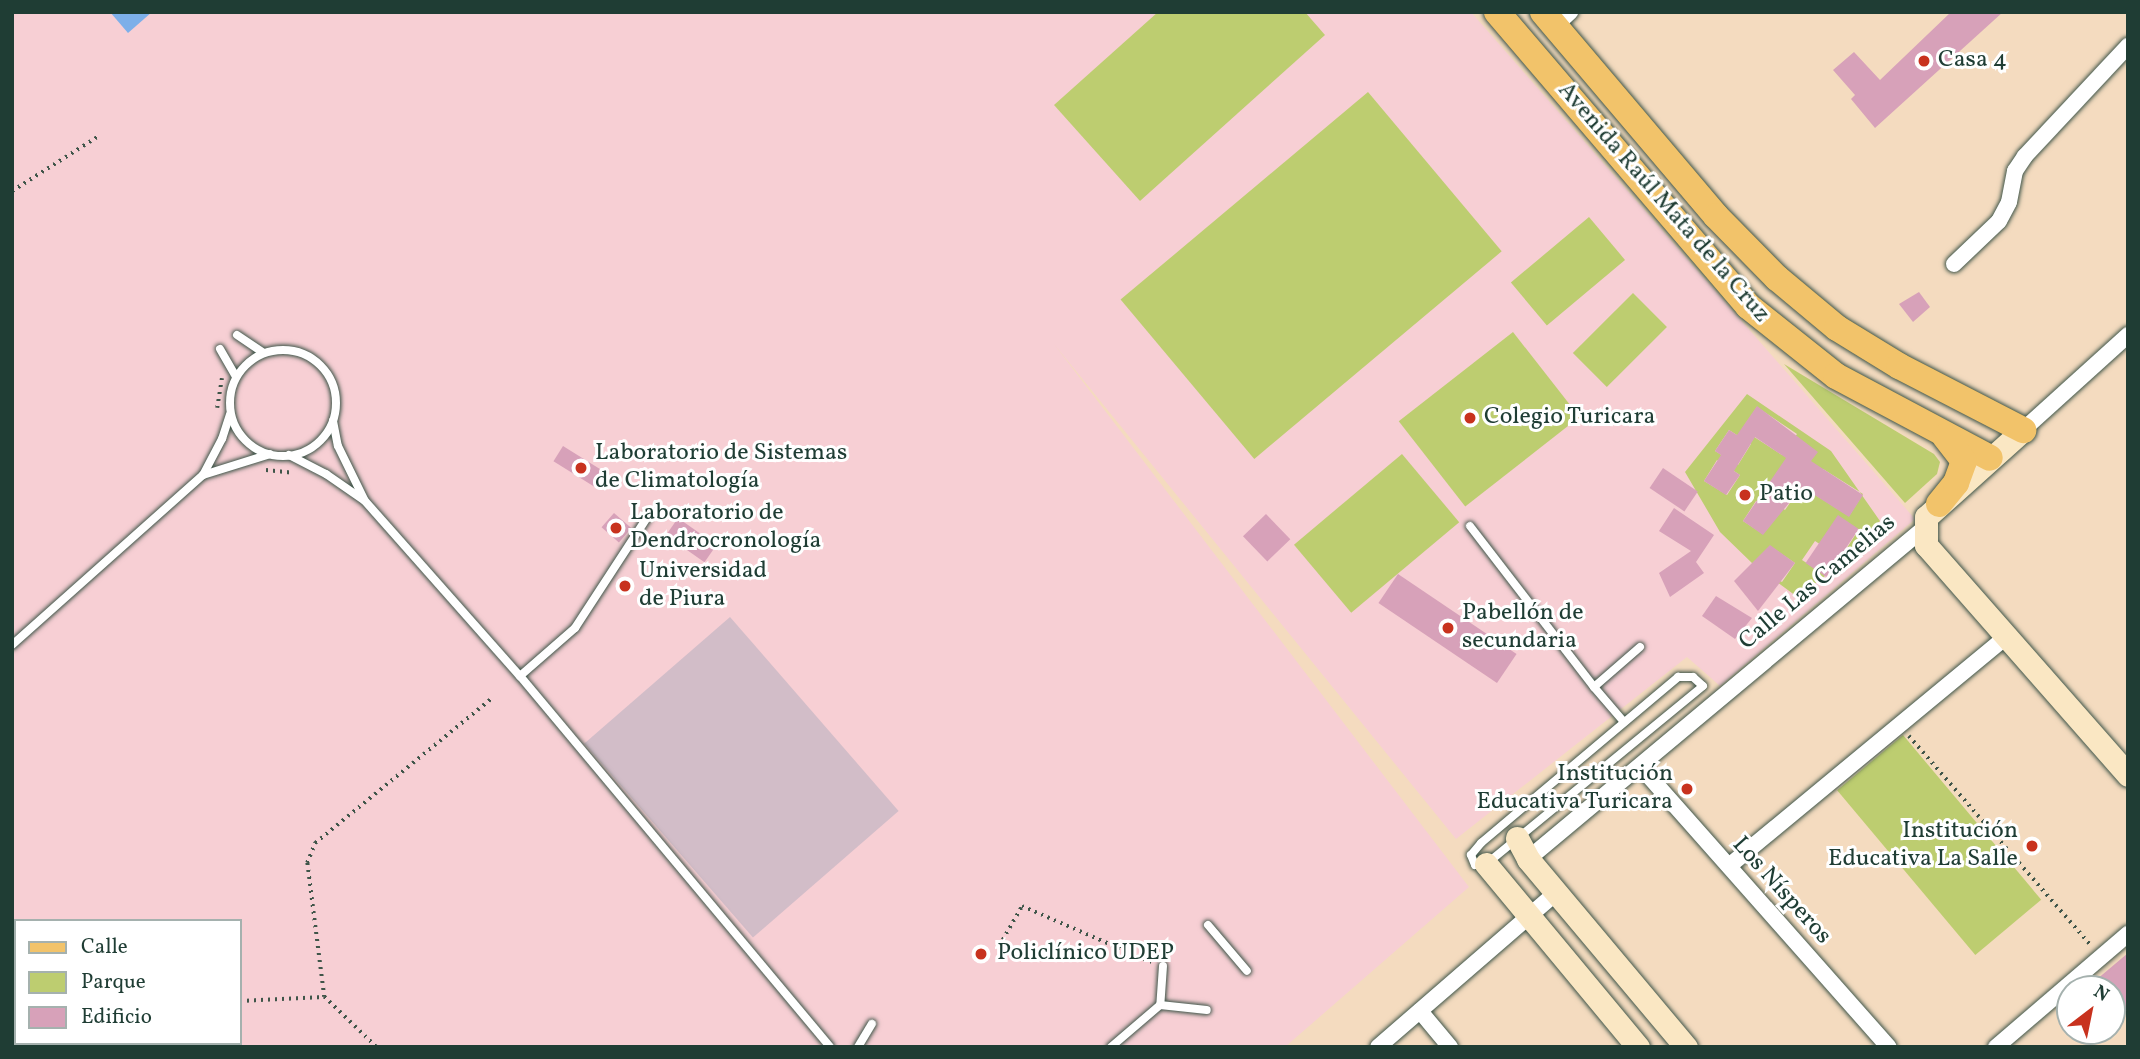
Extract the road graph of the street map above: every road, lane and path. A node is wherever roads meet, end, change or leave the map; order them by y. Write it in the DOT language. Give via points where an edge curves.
graph roads {
  1 [pos="1497,12"];
  2 [pos="1556,17"];
  3 [pos="2128,46"];
  4 [pos="97,138"];
  5 [pos="12,191"];
  6 [pos="1954,264"];
  7 [pos="237,335"];
  8 [pos="2128,335"];
  9 [pos="219,349"];
  10 [pos="264,353"];
  11 [pos="219,369"];
  12 [pos="236,377"];
  13 [pos="230,411"];
  14 [pos="216,412"];
  15 [pos="333,421"];
  16 [pos="2023,430"];
  17 [pos="1938,432"];
  18 [pos="271,454"];
  19 [pos="289,455"];
  20 [pos="1990,458"];
  21 [pos="259,471"];
  22 [pos="203,475"];
  23 [pos="304,476"];
  24 [pos="365,501"];
  25 [pos="1939,504"];
  26 [pos="649,516"];
  27 [pos="1470,526"];
  28 [pos="1922,530"];
  29 [pos="2005,638"];
  30 [pos="12,645"];
  31 [pos="1640,647"];
  32 [pos="520,676"];
  33 [pos="1594,687"];
  34 [pos="491,699"];
  35 [pos="1624,722"];
  36 [pos="1898,724"];
  37 [pos="1640,766"];
  38 [pos="2128,775"];
  39 [pos="1517,838"];
  40 [pos="1528,859"];
  41 [pos="1486,864"];
  42 [pos="1729,866"];
  43 [pos="1556,893"];
  44 [pos="1528,917"];
  45 [pos="1208,925"];
  46 [pos="2128,934"];
  47 [pos="999,946"];
  48 [pos="2101,957"];
  49 [pos="1163,967"];
  50 [pos="1247,971"];
  51 [pos="324,998"];
  52 [pos="242,1000"];
  53 [pos="1160,1005"];
  54 [pos="1207,1010"];
  55 [pos="1420,1011"];
  56 [pos="872,1024"];
  57 [pos="376,1047"];
  58 [pos="830,1047"];
  59 [pos="858,1047"];
  60 [pos="1111,1047"];
  61 [pos="1378,1047"];
  62 [pos="1450,1047"];
  63 [pos="1639,1047"];
  64 [pos="1686,1047"];
  65 [pos="1889,1047"];
  66 [pos="1996,1047"];
  1 -- 17 [label="main road, Avenida Raúl Mata de la Cruz" via="1748,306 1836,376"];
  2 -- 16 [label="main road, Avenida Raúl Mata de la Cruz" via="1716,216 1777,278 1837,328 1899,366"];
  3 -- 6 [label="street" via="2025,156 1999,221"];
  4 -- 5 [label="path"];
  7 -- 10 [label="lane"];
  8 -- 16 [label="street, Calle Las Camelias"];
  9 -- 12 [label="lane"];
  10 -- 12 [label="lane"];
  10 -- 15 [label="lane" via="294,351 320,366 335,391"];
  11 -- 14 [label="path" via="222,377"];
  12 -- 13 [label="lane"];
  13 -- 18 [label="lane" via="248,443"];
  13 -- 22 [label="lane" via="222,439"];
  15 -- 19 [label="lane" via="320,441"];
  15 -- 24 [label="lane" via="338,446"];
  16 -- 20 [label="street, Calle Las Camelias"];
  17 -- 20 [label="main road, Avenida Raúl Mata de la Cruz"];
  17 -- 25 [label="main road" via="1964,461 1956,483"];
  18 -- 19 [label="lane"];
  18 -- 22 [label="lane"];
  19 -- 24 [label="lane"];
  20 -- 25 [label="street, Calle Las Camelias"];
  21 -- 23 [label="path" via="280,469"];
  22 -- 30 [label="lane"];
  24 -- 32 [label="lane"];
  25 -- 28 [label="street, Calle Las Camelias" via="1926,517"];
  26 -- 32 [label="lane" via="575,628"];
  27 -- 33 [label="lane"];
  28 -- 29 [label="street" via="1926,545"];
  28 -- 37 [label="street, Calle Las Camelias"];
  29 -- 36 [label="street"];
  29 -- 38 [label="street"];
  31 -- 33 [label="lane"];
  32 -- 58 [label="lane"];
  33 -- 35 [label="lane"];
  34 -- 51 [label="path" via="314,843 307,863"];
  35 -- 39 [label="lane" via="1678,677 1693,677 1703,686"];
  35 -- 41 [label="lane" via="1481,843 1471,855 1475,865"];
  36 -- 42 [label="street"];
  36 -- 48 [label="path"];
  37 -- 40 [label="street, Calle Las Camelias"];
  37 -- 42 [label="street, Los Nísperos"];
  39 -- 40 [label="street"];
  39 -- 41 [label="lane"];
  40 -- 43 [label="street"];
  41 -- 44 [label="street"];
  42 -- 65 [label="street, Los Nísperos"];
  43 -- 44 [label="street"];
  43 -- 64 [label="street"];
  44 -- 55 [label="street"];
  44 -- 63 [label="street"];
  45 -- 50 [label="lane"];
  46 -- 48 [label="street"];
  47 -- 49 [label="path" via="1022,906"];
  48 -- 66 [label="street"];
  49 -- 53 [label="lane"];
  51 -- 52 [label="path"];
  51 -- 57 [label="path"];
  53 -- 54 [label="lane"];
  53 -- 60 [label="lane"];
  55 -- 61 [label="street"];
  55 -- 62 [label="street"];
  56 -- 59 [label="lane"];
}
